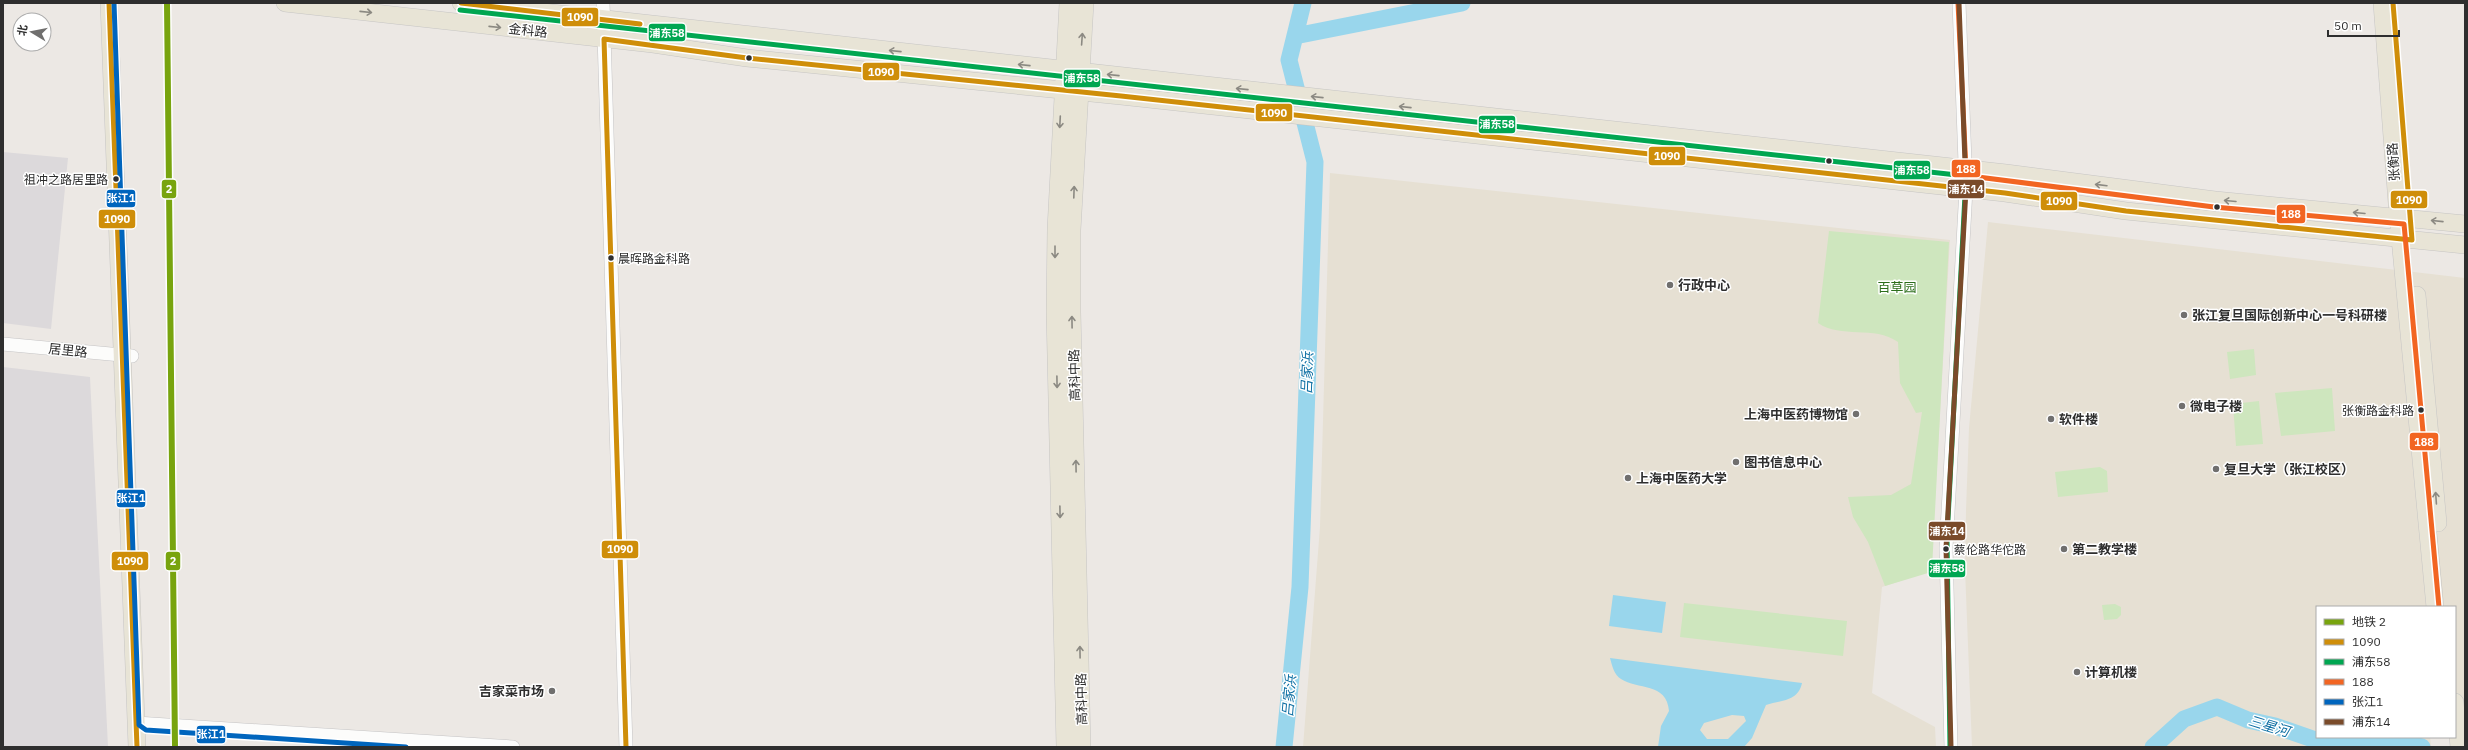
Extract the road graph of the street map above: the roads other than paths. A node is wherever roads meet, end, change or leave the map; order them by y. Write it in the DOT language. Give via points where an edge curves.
graph roads {
  1 [pos="109,3"];
  2 [pos="121,3"];
  3 [pos="285,3"];
  4 [pos="461,3"];
  5 [pos="1068,3"];
  6 [pos="1085,3"];
  7 [pos="1959,3"];
  8 [pos="1965,3"];
  9 [pos="2382,3"];
  10 [pos="2393,3"];
  11 [pos="603,11"];
  12 [pos="604,39"];
  13 [pos="1063,69"];
  14 [pos="1080,71"];
  15 [pos="1062,90"];
  16 [pos="1079,92"];
  17 [pos="1970,169"];
  18 [pos="1970,189"];
  19 [pos="2404,218"];
  20 [pos="2465,224"];
  21 [pos="2406,239"];
  22 [pos="2465,245"];
  23 [pos="3,344"];
  24 [pos="127,356"];
  25 [pos="2435,606"];
  26 [pos="2446,606"];
  27 [pos="141,723"];
  28 [pos="2455,738"];
  29 [pos="137,747"];
  30 [pos="147,747"];
  31 [pos="513,747"];
  32 [pos="626,747"];
  33 [pos="1065,747"];
  34 [pos="1082,747"];
  35 [pos="1951,747"];
  36 [pos="1957,747"];
  37 [pos="2449,747"];
  1 -- 24 [label="main road"];
  2 -- 24 [label="main road"];
  3 -- 12 [label="main road, 金科路, one-way"];
  4 -- 11 [label="main road, 金科路"];
  5 -- 13 [label="main road, 高科中路"];
  14 -- 6 [label="main road, 高科中路, one-way"];
  7 -- 17 [label="street"];
  8 -- 17 [label="street"];
  9 -- 19 [label="main road, 张衡路"];
  10 -- 19 [label="main road, 张衡路"];
  11 -- 12 [label="street"];
  13 -- 11 [label="main road, 金科路, one-way"];
  12 -- 15 [label="main road, 金科路" via="747,58"];
  12 -- 32 [label="street"];
  13 -- 14 [label="main road, 金科路"];
  13 -- 15 [label="main road, 高科中路"];
  14 -- 16 [label="main road, 高科中路"];
  17 -- 14 [label="main road, 金科路, one-way"];
  15 -- 16 [label="main road, 金科路"];
  15 -- 33 [label="main road, 高科中路, one-way" via="1055,312"];
  16 -- 18 [label="main road, 金科路"];
  34 -- 16 [label="main road, 高科中路, one-way" via="1072,312 1072,230"];
  17 -- 18 [label="street"];
  19 -- 17 [label="main road, 金科路, one-way" via="2215,200"];
  18 -- 21 [label="main road, 金科路" via="2126,211"];
  18 -- 35 [label="street" via="1946,548"];
  18 -- 36 [label="street" via="1954,538"];
  20 -- 19 [label="main road, 金科路, one-way"];
  19 -- 21 [label="main road, 张衡路"];
  21 -- 22 [label="main road, 金科路"];
  21 -- 25 [label="main road, 张衡路"];
  26 -- 21 [label="main road, 张衡路, one-way"];
  23 -- 24 [label="street, 居里路"];
  24 -- 27 [label="main road"];
  27 -- 29 [label="main road"];
  27 -- 30 [label="main road"];
  27 -- 31 [label="street"];
  28 -- 37 [label="main road"];
}
